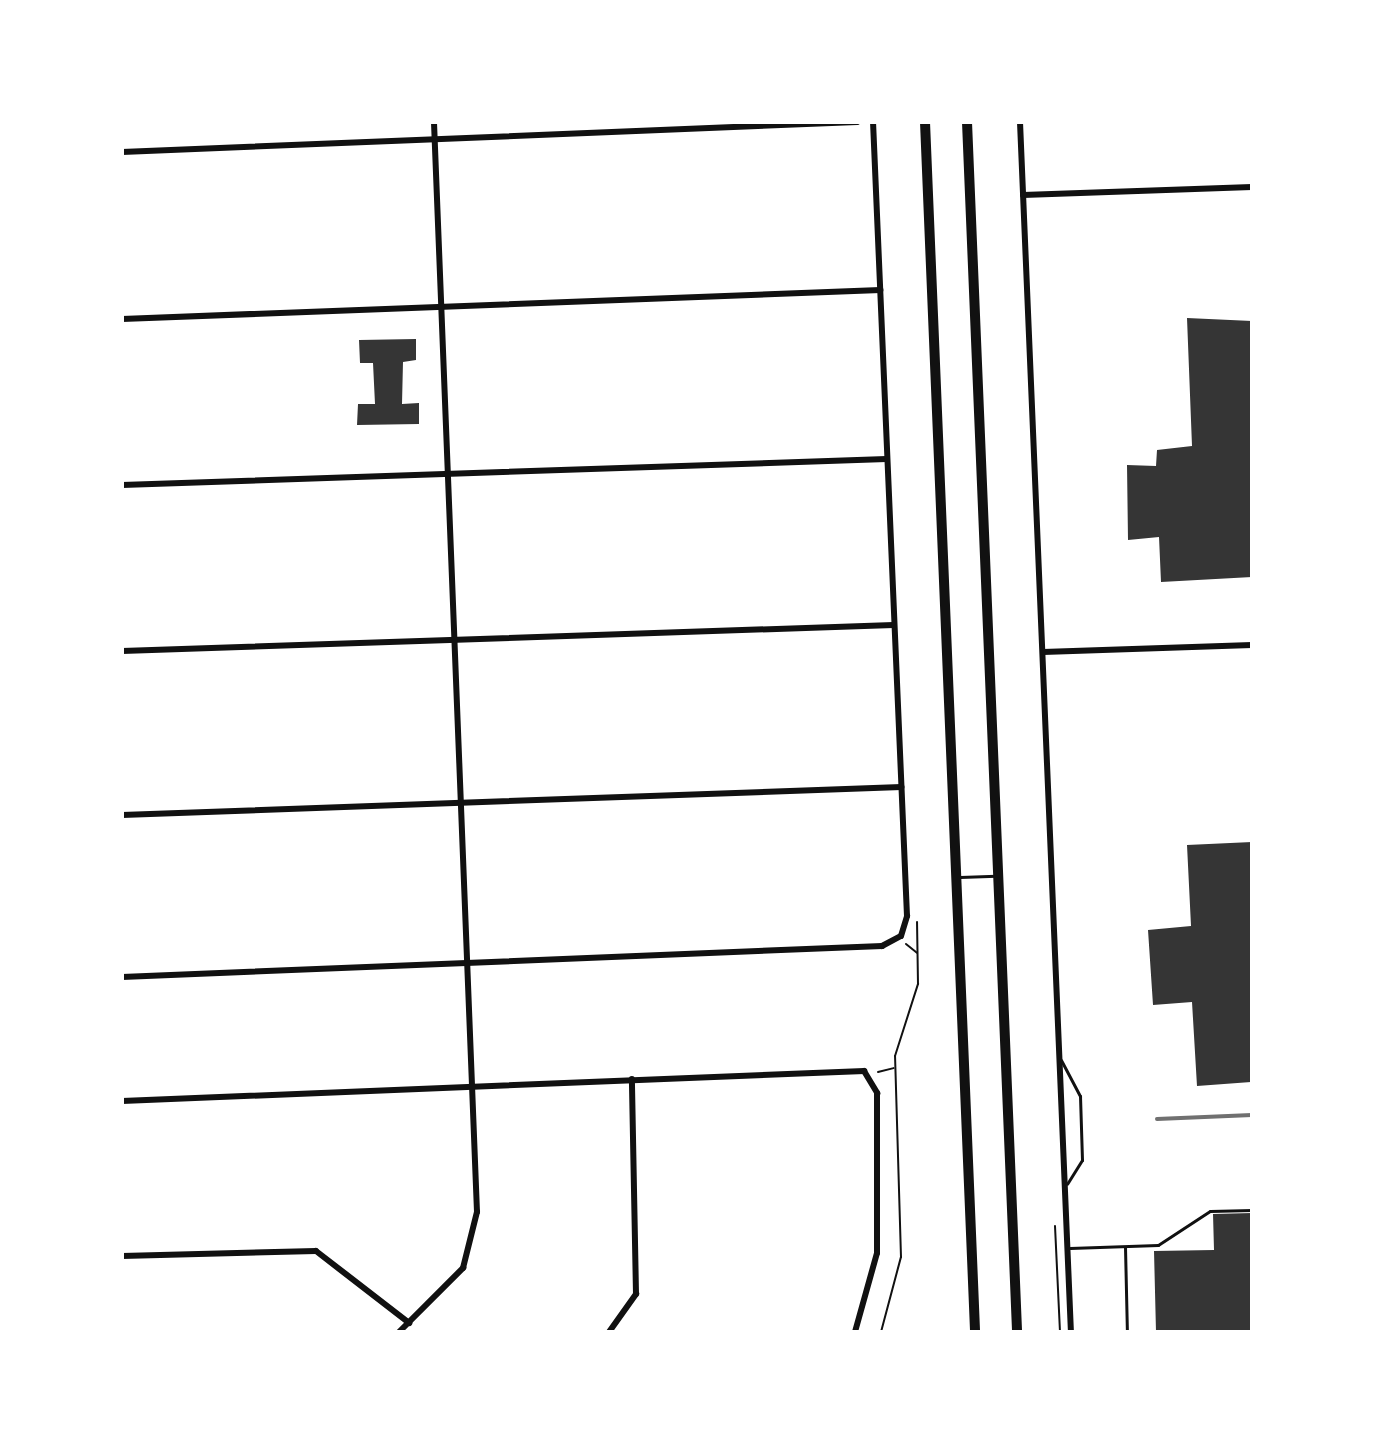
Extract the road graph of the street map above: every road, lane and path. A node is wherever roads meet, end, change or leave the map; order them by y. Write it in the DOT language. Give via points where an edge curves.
graph roads {
  1 [pos="434,122"];
  2 [pos="857,122"];
  3 [pos="873,122"];
  4 [pos="925,122"];
  5 [pos="967,122"];
  6 [pos="1020,122"];
  7 [pos="435,137"];
  8 [pos="122,152"];
  9 [pos="1252,187"];
  10 [pos="1023,195"];
  11 [pos="880,290"];
  12 [pos="441,305"];
  13 [pos="122,319"];
  14 [pos="887,459"];
  15 [pos="447,472"];
  16 [pos="122,485"];
  17 [pos="894,625"];
  18 [pos="453,638"];
  19 [pos="1252,645"];
  20 [pos="122,651"];
  21 [pos="1043,652"];
  22 [pos="901,787"];
  23 [pos="459,799"];
  24 [pos="122,815"];
  25 [pos="998,876"];
  26 [pos="956,877"];
  27 [pos="909,946"];
  28 [pos="465,961"];
  29 [pos="122,977"];
  30 [pos="1060,1057"];
  31 [pos="895,1068"];
  32 [pos="872,1075"];
  33 [pos="632,1079"];
  34 [pos="469,1086"];
  35 [pos="122,1101"];
  36 [pos="1065,1187"];
  37 [pos="1252,1210"];
  38 [pos="1125,1247"];
  39 [pos="1068,1249"];
  40 [pos="122,1256"];
  41 [pos="409,1323"];
  42 [pos="399,1332"];
  43 [pos="609,1332"];
  44 [pos="855,1332"];
  45 [pos="881,1332"];
  46 [pos="975,1332"];
  47 [pos="1017,1332"];
  48 [pos="1071,1332"];
  49 [pos="1127,1332"];
  1 -- 7 [label="street"];
  2 -- 7 [label="street"];
  3 -- 11 [label="street"];
  4 -- 26 [label="highway"];
  5 -- 25 [label="highway"];
  6 -- 10 [label="street"];
  7 -- 8 [label="street"];
  7 -- 12 [label="street"];
  9 -- 10 [label="street"];
  10 -- 21 [label="street"];
  11 -- 12 [label="street"];
  11 -- 14 [label="street"];
  12 -- 13 [label="street"];
  12 -- 15 [label="street"];
  14 -- 15 [label="street"];
  14 -- 17 [label="street"];
  15 -- 16 [label="street"];
  15 -- 18 [label="street"];
  17 -- 18 [label="street"];
  17 -- 22 [label="street"];
  18 -- 20 [label="street"];
  18 -- 23 [label="street"];
  19 -- 21 [label="street"];
  21 -- 30 [label="street"];
  22 -- 23 [label="street"];
  22 -- 28 [label="street" via="907,916 899,939 882,946"];
  23 -- 24 [label="street"];
  23 -- 28 [label="street"];
  25 -- 26 [label="lane"];
  25 -- 47 [label="highway"];
  26 -- 46 [label="highway"];
  27 -- 31 [label="path" via="918,953 918,984"];
  28 -- 29 [label="street"];
  28 -- 34 [label="street"];
  30 -- 36 [label="street"];
  30 -- 36 [label="lane" via="1080,1096 1082,1160"];
  31 -- 32 [label="path"];
  31 -- 45 [label="path" via="901,1257"];
  32 -- 33 [label="street"];
  32 -- 44 [label="street" via="877,1253"];
  33 -- 34 [label="street"];
  33 -- 43 [label="street" via="636,1294"];
  34 -- 35 [label="street"];
  34 -- 41 [label="street" via="473,1244 463,1268"];
  36 -- 39 [label="street"];
  37 -- 38 [label="lane" via="1210,1211 1158,1245"];
  38 -- 39 [label="lane"];
  38 -- 49 [label="lane"];
  39 -- 48 [label="street"];
  40 -- 41 [label="street" via="316,1251"];
  41 -- 42 [label="street"];
}
